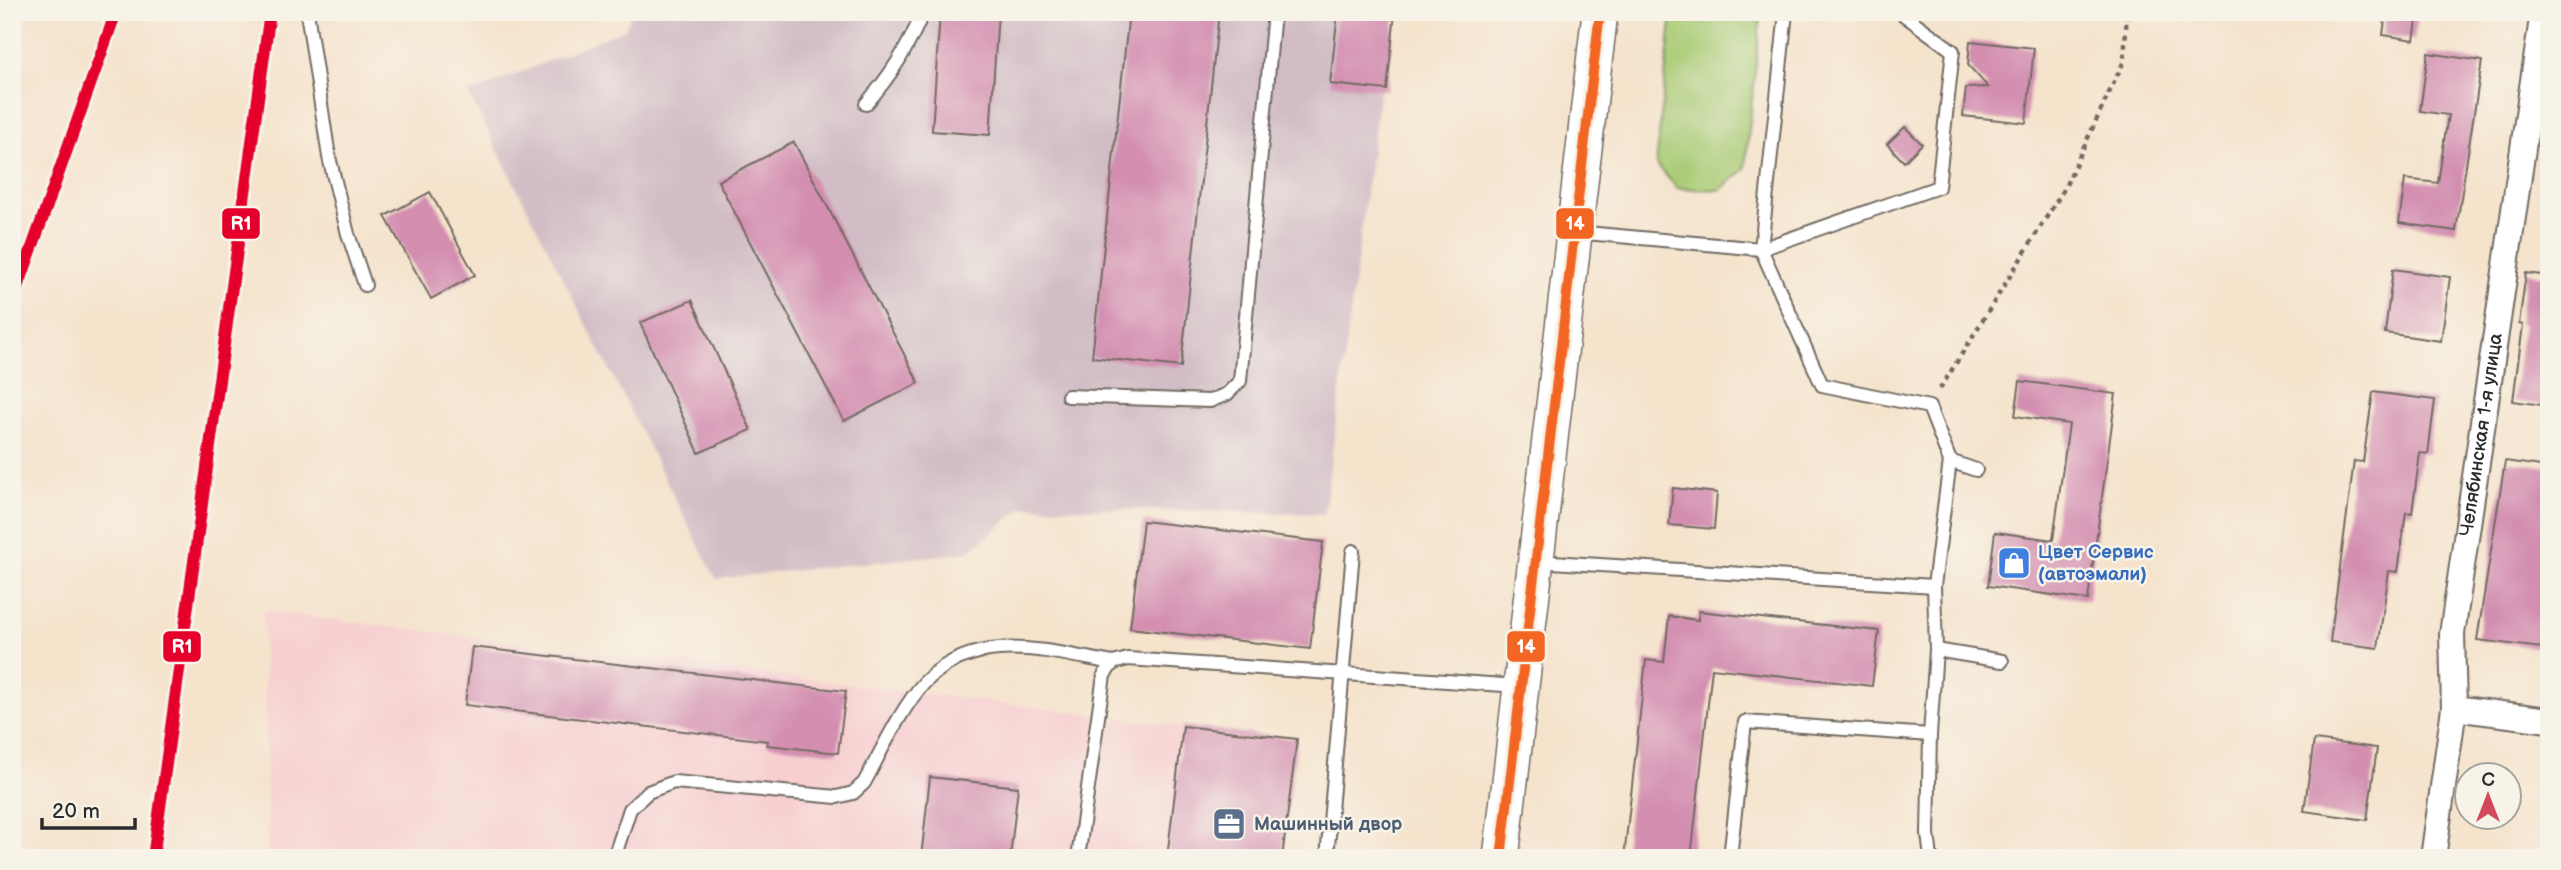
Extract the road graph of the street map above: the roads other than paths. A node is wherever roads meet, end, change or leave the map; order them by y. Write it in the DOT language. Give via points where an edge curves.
graph roads {
  1 [pos="307,12"];
  2 [pos="923,12"];
  3 [pos="1274,12"];
  4 [pos="1600,12"];
  5 [pos="1786,12"];
  6 [pos="1900,12"];
  7 [pos="2543,12"];
  8 [pos="866,104"];
  9 [pos="1575,232"];
  10 [pos="1761,249"];
  11 [pos="365,285"];
  12 [pos="1068,396"];
  13 [pos="1951,461"];
  14 [pos="1976,470"];
  15 [pos="1353,551"];
  16 [pos="1536,561"];
  17 [pos="1934,586"];
  18 [pos="1936,650"];
  19 [pos="2002,661"];
  20 [pos="1113,663"];
  21 [pos="1344,673"];
  22 [pos="1522,686"];
  23 [pos="2454,708"];
  24 [pos="2549,720"];
  25 [pos="1930,735"];
  26 [pos="614,858"];
  27 [pos="1078,858"];
  28 [pos="1327,858"];
  29 [pos="1502,858"];
  30 [pos="1730,858"];
  31 [pos="1931,858"];
  32 [pos="2433,858"];
  1 -- 11 [label="lane" via="329,157"];
  2 -- 8 [label="lane" via="910,45"];
  3 -- 12 [label="lane" via="1240,380 1227,394 1210,401"];
  4 -- 9 [label="main road"];
  5 -- 10 [label="lane"];
  6 -- 10 [label="lane" via="1953,51 1938,187"];
  7 -- 23 [label="street, Челябинская 1-я улица" via="2452,634"];
  9 -- 10 [label="lane"];
  9 -- 16 [label="main road"];
  10 -- 13 [label="lane" via="1822,385 1929,407"];
  13 -- 14 [label="lane"];
  13 -- 17 [label="lane"];
  15 -- 21 [label="lane"];
  16 -- 17 [label="lane"];
  16 -- 22 [label="main road"];
  17 -- 18 [label="lane"];
  18 -- 19 [label="lane"];
  18 -- 25 [label="lane"];
  20 -- 21 [label="lane" via="1128,660"];
  20 -- 26 [label="lane" via="1026,649 987,648 952,661 924,682 864,783 853,793 836,797 674,782 648,792 630,810"];
  20 -- 27 [label="lane" via="1104,675"];
  21 -- 22 [label="lane"];
  21 -- 28 [label="lane"];
  22 -- 29 [label="main road"];
  23 -- 24 [label="street"];
  23 -- 32 [label="street, Челябинская 1-я улица"];
  25 -- 30 [label="lane" via="1745,722"];
  25 -- 31 [label="lane"];
}
